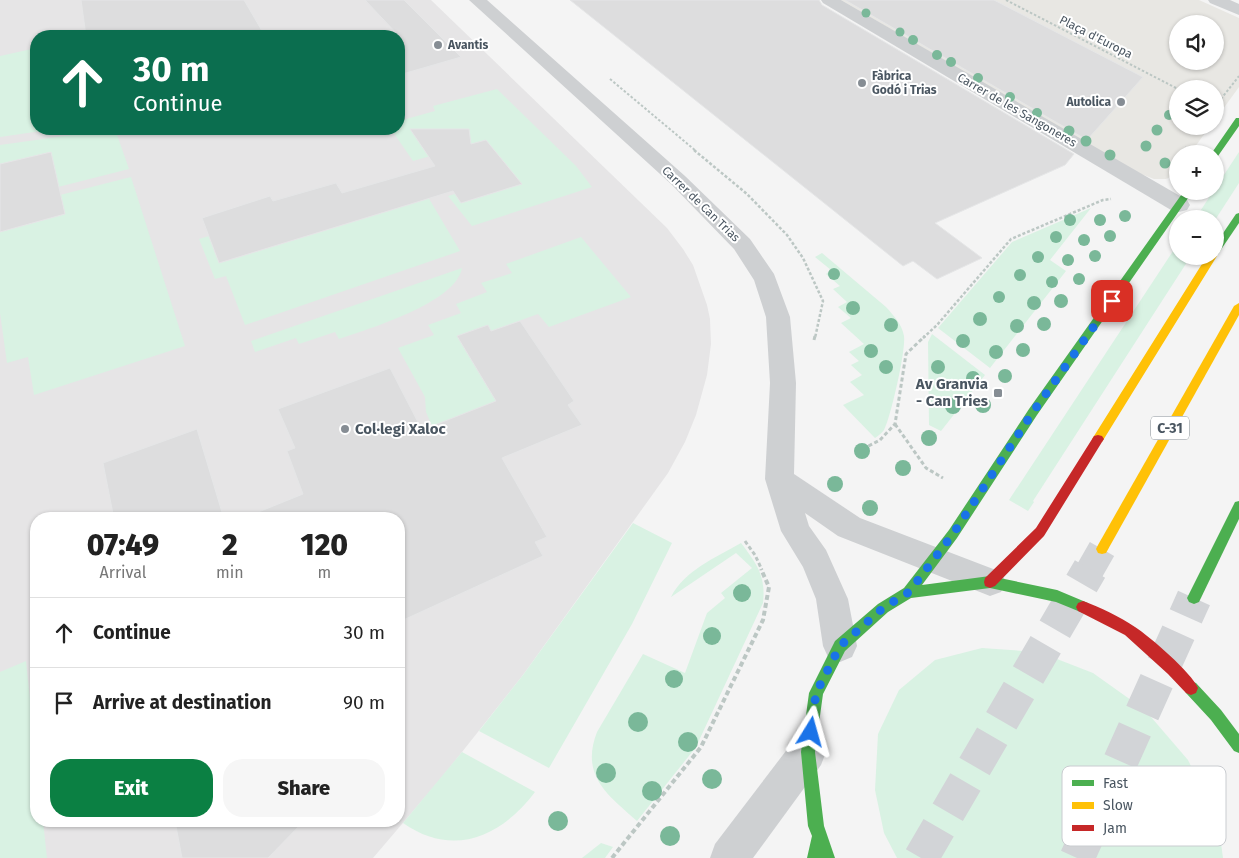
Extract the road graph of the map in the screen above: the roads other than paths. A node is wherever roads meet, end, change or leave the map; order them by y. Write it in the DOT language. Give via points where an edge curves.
graph roads {
  1 [pos="478,0"];
  2 [pos="829,0"];
  3 [pos="1216,0"];
  4 [pos="1239,10"];
  5 [pos="1239,120"];
  6 [pos="1221,145"];
  7 [pos="1169,190"];
  8 [pos="1183,200"];
  9 [pos="1239,216"];
  10 [pos="1224,238"];
  11 [pos="1206,265"];
  12 [pos="1239,306"];
  13 [pos="779,479"];
  14 [pos="1239,506"];
  15 [pos="1102,549"];
  16 [pos="933,558"];
  17 [pos="990,582"];
  18 [pos="909,592"];
  19 [pos="1194,598"];
  20 [pos="840,646"];
  21 [pos="1239,746"];
  22 [pos="808,752"];
  23 [pos="820,837"];
  24 [pos="729,858"];
  25 [pos="815,858"];
  26 [pos="826,858"];
  1 -- 13 [label="street, Carrer de Can Trias" via="678,180 742,244 766,280 778,317 784,383"];
  2 -- 7 [label="street, Carrer de les Sangoneres"];
  3 -- 4 [label="street"];
  5 -- 6 [label="main road"];
  8 -- 16 [label="main road" via="1033,412 953,534"];
  9 -- 10 [label="main road"];
  11 -- 17 [label="main road" via="1040,532"];
  12 -- 15 [label="main road, C-31"];
  13 -- 16 [label="street" via="849,527"];
  13 -- 20 [label="street, Carrer de Can Trias" via="796,531 815,560 832,598"];
  14 -- 19 [label="main road"];
  16 -- 17 [label="street"];
  16 -- 18 [label="main road"];
  17 -- 18 [label="main road"];
  17 -- 21 [label="main road" via="1057,596 1130,632 1174,669"];
  18 -- 20 [label="main road" via="883,608"];
  20 -- 22 [label="main road" via="816,693"];
  22 -- 23 [label="main road"];
  22 -- 24 [label="street"];
  23 -- 25 [label="main road"];
  23 -- 26 [label="main road"];
}
